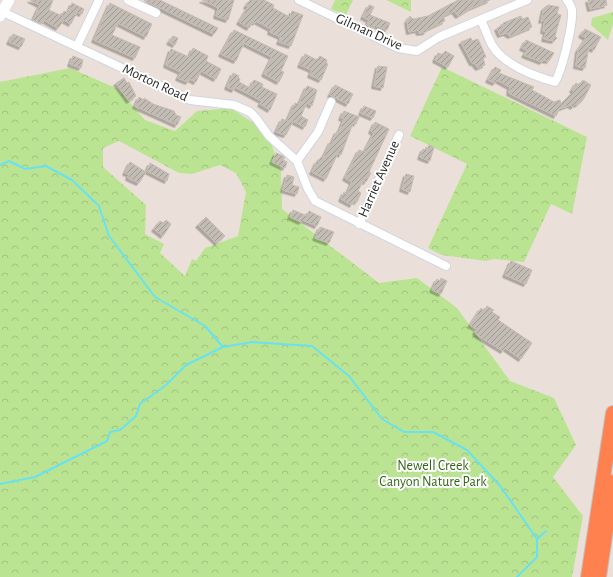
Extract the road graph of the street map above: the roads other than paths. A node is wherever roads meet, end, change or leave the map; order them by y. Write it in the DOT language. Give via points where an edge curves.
graph roads {
  1 [pos="99,0"];
  2 [pos="128,0"];
  3 [pos="299,0"];
  4 [pos="527,0"];
  5 [pos="567,0"];
  6 [pos="4,6"];
  7 [pos="156,13"];
  8 [pos="481,20"];
  9 [pos="77,46"];
  10 [pos="331,102"];
  11 [pos="399,135"];
  12 [pos="297,161"];
  13 [pos="359,224"];
  14 [pos="446,266"];
  15 [pos="613,413"];
  16 [pos="613,482"];
  17 [pos="588,577"];
  18 [pos="598,577"];
  1 -- 9 [label="street"];
  2 -- 7 [label="street"];
  3 -- 8 [label="street, Gilman Drive" via="398,48 417,51 439,37"];
  4 -- 8 [label="street"];
  5 -- 8 [label="street" via="571,5 572,18 560,74 555,82 542,78 503,57 492,44"];
  6 -- 9 [label="street, Morton Road"];
  9 -- 12 [label="street, Morton Road" via="190,100 234,105 243,109 256,118 268,136"];
  10 -- 12 [label="street" via="318,132"];
  11 -- 13 [label="street, Harriet Avenue"];
  12 -- 13 [label="street, Morton Road" via="313,198"];
  13 -- 14 [label="street, Morton Road"];
  15 -- 17 [label="highway"];
  16 -- 18 [label="highway"];
}
